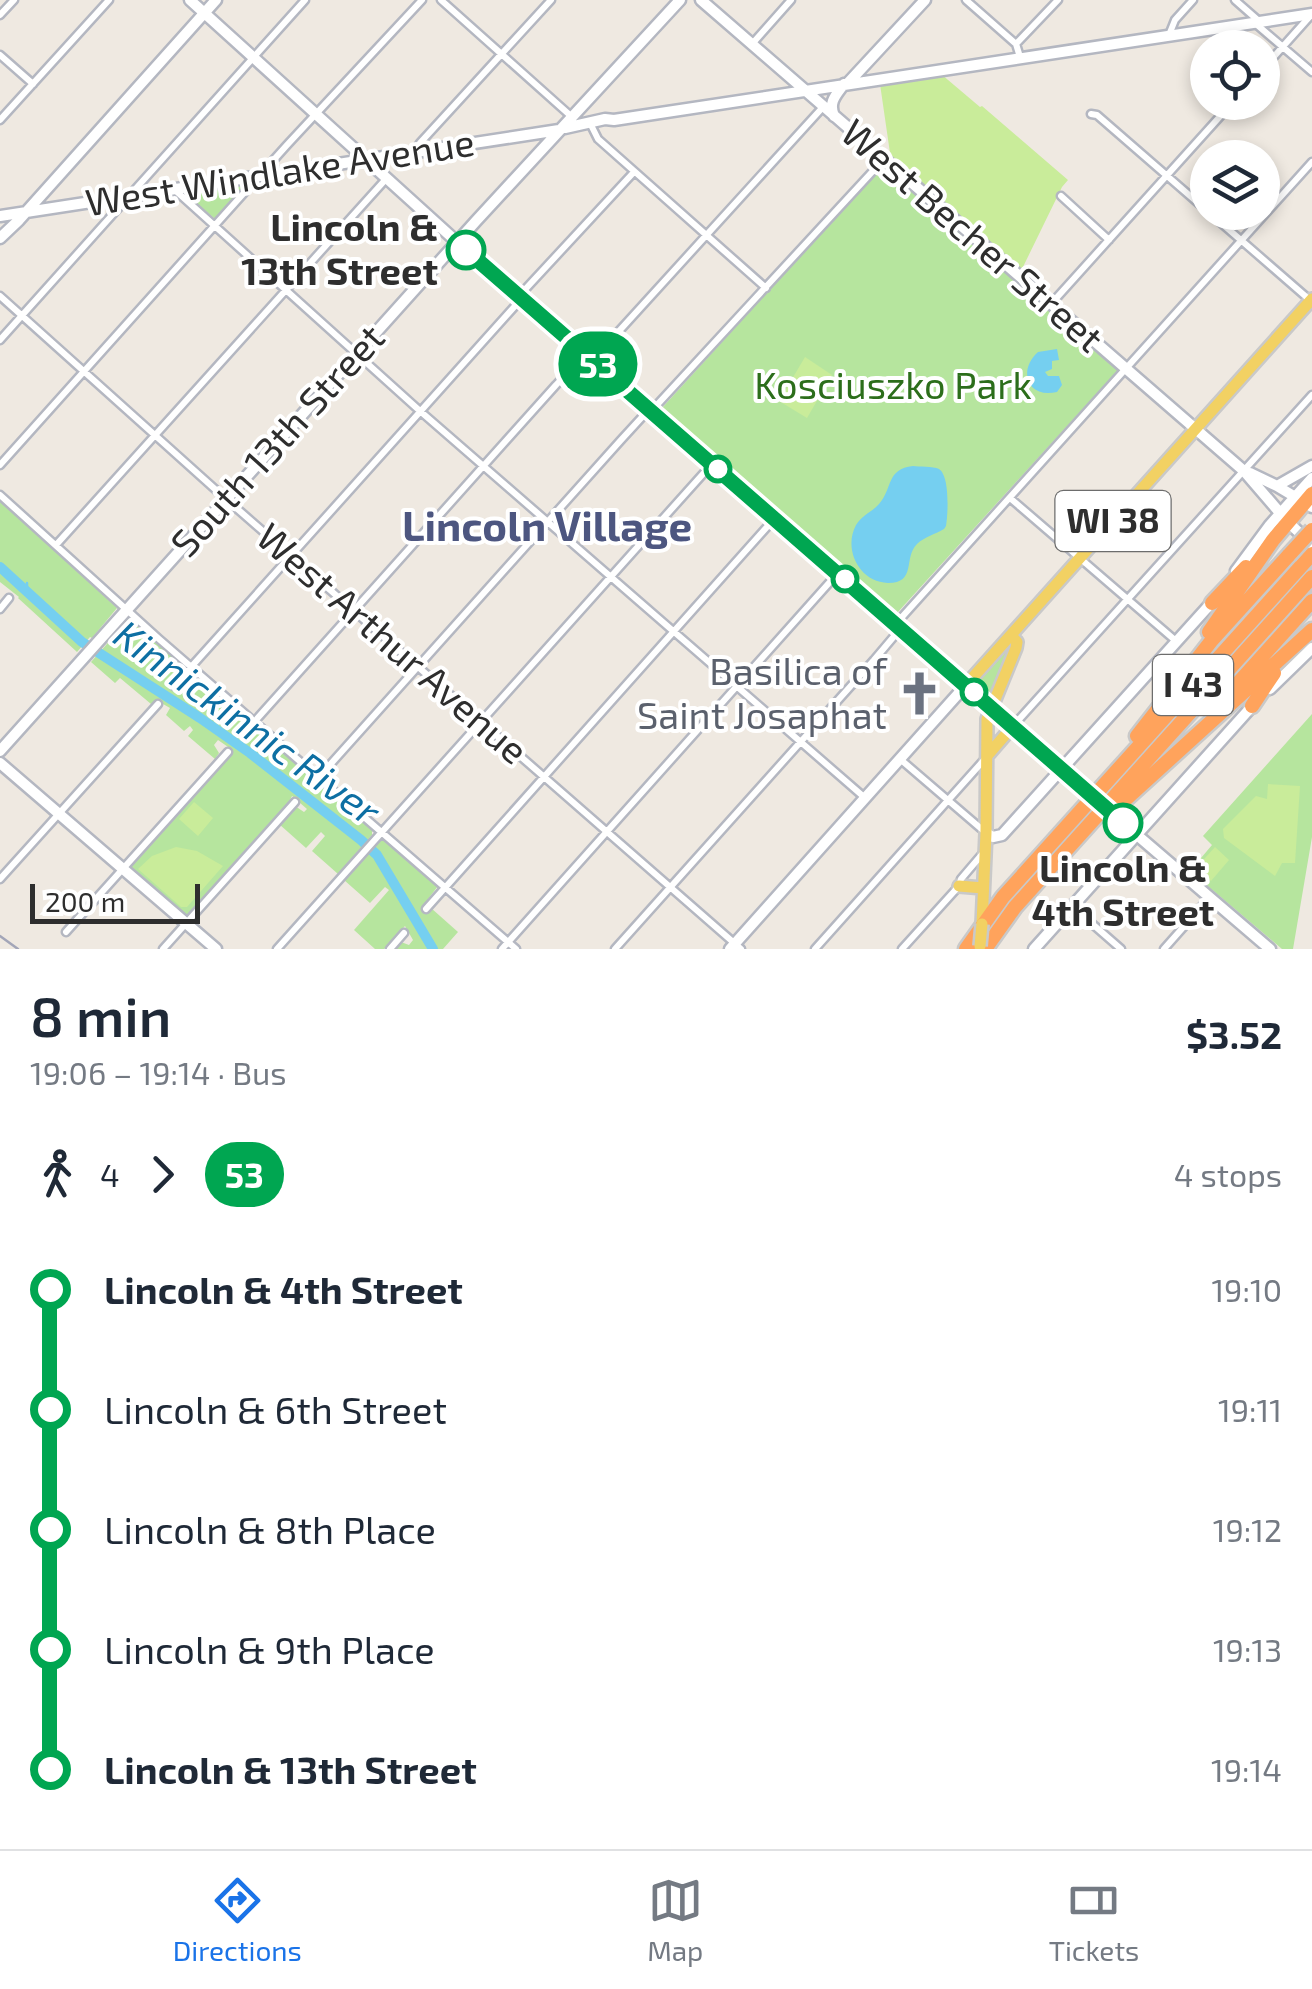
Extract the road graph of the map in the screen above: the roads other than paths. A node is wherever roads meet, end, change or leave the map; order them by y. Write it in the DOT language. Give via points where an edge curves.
graph roads {
  1 [pos="14,0"];
  2 [pos="109,0"];
  3 [pos="190,0"];
  4 [pos="216,0"];
  5 [pos="305,0"];
  6 [pos="422,0"];
  7 [pos="441,0"];
  8 [pos="551,0"];
  9 [pos="680,0"];
  10 [pos="700,0"];
  11 [pos="792,0"];
  12 [pos="925,0"];
  13 [pos="966,0"];
  14 [pos="1058,0"];
  15 [pos="1193,0"];
  16 [pos="1235,0"];
  17 [pos="204,12"];
  18 [pos="1312,14"];
  19 [pos="0,15"];
  20 [pos="1257,23"];
  21 [pos="1169,35"];
  22 [pos="752,44"];
  23 [pos="1016,44"];
  24 [pos="1283,48"];
  25 [pos="1280,51"];
  26 [pos="502,54"];
  27 [pos="0,55"];
  28 [pos="253,57"];
  29 [pos="1020,57"];
  30 [pos="1312,72"];
  31 [pos="33,84"];
  32 [pos="846,84"];
  33 [pos="804,90"];
  34 [pos="823,107"];
  35 [pos="316,114"];
  36 [pos="1091,114"];
  37 [pos="834,116"];
  38 [pos="572,118"];
  39 [pos="0,120"];
  40 [pos="614,120"];
  41 [pos="1217,120"];
  42 [pos="592,128"];
  43 [pos="560,130"];
  44 [pos="415,151"];
  45 [pos="365,159"];
  46 [pos="884,159"];
  47 [pos="1312,162"];
  48 [pos="634,172"];
  49 [pos="262,174"];
  50 [pos="1166,177"];
  51 [pos="386,178"];
  52 [pos="176,191"];
  53 [pos="128,196"];
  54 [pos="1060,196"];
  55 [pos="25,212"];
  56 [pos="0,216"];
  57 [pos="215,226"];
  58 [pos="0,228"];
  59 [pos="706,236"];
  60 [pos="0,238"];
  61 [pos="1109,240"];
  62 [pos="457,242"];
  63 [pos="1241,242"];
  64 [pos="766,288"];
  65 [pos="286,291"];
  66 [pos="0,296"];
  67 [pos="520,296"];
  68 [pos="1312,300"];
  69 [pos="1051,304"];
  70 [pos="22,316"];
  71 [pos="0,340"];
  72 [pos="356,354"];
  73 [pos="590,357"];
  74 [pos="1125,368"];
  75 [pos="85,372"];
  76 [pos="1312,395"];
  77 [pos="650,410"];
  78 [pos="420,411"];
  79 [pos="1196,429"];
  80 [pos="156,436"];
  81 [pos="712,464"];
  82 [pos="0,466"];
  83 [pos="484,466"];
  84 [pos="1312,466"];
  85 [pos="1244,471"];
  86 [pos="1312,478"];
  87 [pos="1277,486"];
  88 [pos="0,495"];
  89 [pos="1010,498"];
  90 [pos="226,500"];
  91 [pos="1306,500"];
  92 [pos="1312,516"];
  93 [pos="774,518"];
  94 [pos="547,521"];
  95 [pos="1277,528"];
  96 [pos="1312,530"];
  97 [pos="1312,545"];
  98 [pos="56,546"];
  99 [pos="290,556"];
  100 [pos="1079,559"];
  101 [pos="1308,566"];
  102 [pos="838,573"];
  103 [pos="610,576"];
  104 [pos="9,598"];
  105 [pos="1128,600"];
  106 [pos="1312,601"];
  107 [pos="1212,603"];
  108 [pos="0,608"];
  109 [pos="127,610"];
  110 [pos="353,611"];
  111 [pos="898,626"];
  112 [pos="1312,630"];
  113 [pos="674,632"];
  114 [pos="1011,634"];
  115 [pos="1312,638"];
  116 [pos="1177,642"];
  117 [pos="1312,648"];
  118 [pos="1282,659"];
  119 [pos="191,666"];
  120 [pos="418,667"];
  121 [pos="1180,679"];
  122 [pos="966,685"];
  123 [pos="174,686"];
  124 [pos="737,686"];
  125 [pos="158,704"];
  126 [pos="1252,706"];
  127 [pos="992,708"];
  128 [pos="255,722"];
  129 [pos="481,722"];
  130 [pos="1012,726"];
  131 [pos="801,742"];
  132 [pos="1179,750"];
  133 [pos="0,752"];
  134 [pos="228,752"];
  135 [pos="987,756"];
  136 [pos="900,759"];
  137 [pos="0,762"];
  138 [pos="1062,770"];
  139 [pos="319,777"];
  140 [pos="544,777"];
  141 [pos="865,798"];
  142 [pos="948,800"];
  143 [pos="294,802"];
  144 [pos="1085,804"];
  145 [pos="59,814"];
  146 [pos="1094,820"];
  147 [pos="382,831"];
  148 [pos="608,832"];
  149 [pos="986,833"];
  150 [pos="1136,834"];
  151 [pos="985,851"];
  152 [pos="122,868"];
  153 [pos="0,879"];
  154 [pos="446,886"];
  155 [pos="959,886"];
  156 [pos="671,887"];
  157 [pos="983,894"];
  158 [pos="1210,897"];
  159 [pos="1072,907"];
  160 [pos="426,909"];
  161 [pos="186,924"];
  162 [pos="66,932"];
  163 [pos="404,933"];
  164 [pos="505,946"];
  165 [pos="735,947"];
  166 [pos="164,949"];
  167 [pos="216,949"];
  168 [pos="277,949"];
  169 [pos="390,949"];
  170 [pos="516,949"];
  171 [pos="615,949"];
  172 [pos="815,949"];
  173 [pos="902,949"];
  174 [pos="966,949"];
  175 [pos="983,949"];
  176 [pos="1034,949"];
  177 [pos="1121,949"];
  178 [pos="1164,949"];
  179 [pos="1270,949"];
  1 -- 19 [label="street"];
  2 -- 31 [label="street"];
  3 -- 17 [label="street"];
  4 -- 17 [label="street"];
  5 -- 28 [label="street"];
  6 -- 35 [label="street"];
  7 -- 26 [label="street"];
  8 -- 26 [label="street"];
  9 -- 38 [label="street, South 13th Street"];
  10 -- 22 [label="street, West Becher Street"];
  11 -- 22 [label="street"];
  12 -- 32 [label="street"];
  13 -- 23 [label="street"];
  14 -- 23 [label="street"];
  15 -- 21 [label="street"];
  16 -- 20 [label="street"];
  17 -- 28 [label="street"];
  17 -- 55 [label="street"];
  18 -- 20 [label="street, West Windlake Avenue"];
  18 -- 24 [label="street"];
  20 -- 21 [label="street, West Windlake Avenue"];
  20 -- 24 [label="street"];
  21 -- 29 [label="street, West Windlake Avenue"];
  22 -- 33 [label="street, West Becher Street"];
  23 -- 29 [label="street"];
  24 -- 25 [label="street"];
  24 -- 30 [label="street"];
  26 -- 38 [label="street"];
  26 -- 44 [label="street"];
  27 -- 31 [label="street"];
  28 -- 35 [label="street"];
  28 -- 53 [label="street"];
  29 -- 32 [label="street, West Windlake Avenue"];
  31 -- 39 [label="street"];
  32 -- 33 [label="street, West Windlake Avenue"];
  32 -- 37 [label="street" via="832,100"];
  33 -- 34 [label="street, West Becher Street"];
  33 -- 40 [label="street, West Windlake Avenue"];
  34 -- 37 [label="street, West Becher Street"];
  34 -- 59 [label="street"];
  35 -- 45 [label="street"];
  35 -- 49 [label="street"];
  36 -- 50 [label="street"];
  37 -- 46 [label="street, West Becher Street"];
  38 -- 43 [label="street, South 13th Street"];
  40 -- 42 [label="street, West Windlake Avenue"];
  40 -- 43 [label="street, West Windlake Avenue"];
  41 -- 50 [label="street"];
  42 -- 43 [label="street, West Windlake Avenue"];
  42 -- 48 [label="street"];
  43 -- 44 [label="street, West Windlake Avenue"];
  43 -- 62 [label="street, South 13th Street"];
  44 -- 45 [label="street, West Windlake Avenue"];
  45 -- 49 [label="street, West Windlake Avenue"];
  45 -- 51 [label="street"];
  46 -- 64 [label="street"];
  46 -- 69 [label="street, West Becher Street"];
  47 -- 63 [label="street"];
  48 -- 59 [label="street"];
  48 -- 67 [label="street"];
  49 -- 52 [label="street, West Windlake Avenue"];
  49 -- 57 [label="street"];
  50 -- 61 [label="street"];
  50 -- 63 [label="street"];
  51 -- 62 [label="street"];
  51 -- 65 [label="street"];
  52 -- 53 [label="street, West Windlake Avenue"];
  52 -- 57 [label="street"];
  53 -- 55 [label="street, West Windlake Avenue"];
  53 -- 70 [label="street"];
  54 -- 61 [label="street"];
  55 -- 56 [label="street, West Windlake Avenue"];
  55 -- 58 [label="street"];
  55 -- 60 [label="street"];
  57 -- 65 [label="street"];
  57 -- 75 [label="street"];
  59 -- 64 [label="street"];
  59 -- 73 [label="street"];
  61 -- 69 [label="street"];
  62 -- 67 [label="street"];
  62 -- 72 [label="street, South 13th Street"];
  63 -- 68 [label="street"];
  63 -- 74 [label="street"];
  64 -- 77 [label="street"];
  65 -- 72 [label="street"];
  65 -- 80 [label="street"];
  66 -- 70 [label="street, West Arthur Avenue"];
  67 -- 73 [label="street"];
  67 -- 78 [label="street"];
  68 -- 79 [label="main road, WI 38"];
  69 -- 74 [label="street, West Becher Street"];
  70 -- 71 [label="street"];
  70 -- 75 [label="street, West Arthur Avenue"];
  72 -- 78 [label="street"];
  72 -- 90 [label="street, South 13th Street"];
  73 -- 77 [label="street"];
  73 -- 83 [label="street" via="578,362"];
  74 -- 79 [label="street, West Becher Street"];
  74 -- 89 [label="street"];
  75 -- 80 [label="street, West Arthur Avenue"];
  75 -- 82 [label="street"];
  76 -- 85 [label="street"];
  77 -- 81 [label="street"];
  77 -- 94 [label="street"];
  78 -- 83 [label="street"];
  78 -- 99 [label="street"];
  79 -- 85 [label="street, West Becher Street"];
  79 -- 100 [label="main road, WI 38"];
  80 -- 90 [label="street, West Arthur Avenue"];
  80 -- 98 [label="street"];
  81 -- 93 [label="street"];
  81 -- 103 [label="street"];
  83 -- 94 [label="street"];
  83 -- 110 [label="street"];
  84 -- 87 [label="street"];
  85 -- 87 [label="street, West Becher Street"];
  85 -- 95 [label="street, West Becher Street"];
  85 -- 105 [label="street"];
  86 -- 91 [label="street"];
  87 -- 91 [label="street, West Becher Street"];
  88 -- 98 [label="street"];
  89 -- 100 [label="street"];
  89 -- 111 [label="street"];
  90 -- 99 [label="street, West Arthur Avenue"];
  90 -- 109 [label="street, South 13th Street"];
  91 -- 95 [label="highway"];
  92 -- 95 [label="highway"];
  93 -- 102 [label="street"];
  93 -- 113 [label="street"];
  94 -- 103 [label="street"];
  94 -- 120 [label="street"];
  95 -- 97 [label="street"];
  95 -- 107 [label="highway"];
  95 -- 121 [label="highway"];
  96 -- 121 [label="highway, bridge"];
  98 -- 109 [label="street"];
  99 -- 110 [label="street, West Arthur Avenue"];
  99 -- 119 [label="street"];
  100 -- 105 [label="street"];
  100 -- 114 [label="main road, WI 38"];
  101 -- 144 [label="highway, I 43"];
  101 -- 146 [label="highway, I 43"];
  102 -- 111 [label="street"];
  102 -- 124 [label="street"];
  103 -- 113 [label="street"];
  103 -- 129 [label="street"];
  104 -- 108 [label="street"];
  105 -- 116 [label="street"];
  105 -- 130 [label="street"];
  106 -- 132 [label="highway"];
  107 -- 116 [label="street"];
  109 -- 119 [label="street"];
  109 -- 133 [label="street, South 13th Street"];
  110 -- 120 [label="street, West Arthur Avenue"];
  110 -- 128 [label="street"];
  111 -- 122 [label="street"];
  111 -- 131 [label="street"];
  112 -- 118 [label="highway"];
  113 -- 124 [label="street"];
  113 -- 140 [label="street"];
  114 -- 122 [label="main road, WI 38"];
  114 -- 127 [label="main road" via="1016,648"];
  115 -- 118 [label="highway"];
  116 -- 138 [label="street"];
  117 -- 126 [label="street"];
  118 -- 126 [label="highway"];
  118 -- 132 [label="highway"];
  119 -- 123 [label="street"];
  119 -- 128 [label="street"];
  120 -- 129 [label="street, West Arthur Avenue"];
  120 -- 139 [label="street"];
  121 -- 144 [label="highway"];
  122 -- 127 [label="main road"];
  122 -- 136 [label="street"];
  124 -- 131 [label="street"];
  124 -- 148 [label="street"];
  125 -- 145 [label="street"];
  126 -- 150 [label="street"];
  127 -- 130 [label="main road"];
  127 -- 135 [label="main road"];
  128 -- 139 [label="street"];
  129 -- 140 [label="street, West Arthur Avenue"];
  129 -- 147 [label="street"];
  130 -- 135 [label="main road"];
  130 -- 138 [label="street"];
  131 -- 141 [label="street"];
  131 -- 156 [label="street"];
  132 -- 146 [label="highway" via="1108,816"];
  134 -- 152 [label="street"];
  135 -- 142 [label="street"];
  135 -- 149 [label="main road"];
  136 -- 141 [label="street"];
  136 -- 142 [label="street"];
  137 -- 145 [label="street"];
  138 -- 149 [label="street" via="1002,835"];
  138 -- 150 [label="street, bridge"];
  139 -- 147 [label="street"];
  140 -- 148 [label="street, West Arthur Avenue"];
  140 -- 154 [label="street"];
  141 -- 165 [label="street"];
  142 -- 149 [label="street"];
  142 -- 172 [label="street"];
  143 -- 161 [label="street"];
  144 -- 174 [label="highway, I 43"];
  145 -- 152 [label="street"];
  145 -- 153 [label="street"];
  146 -- 175 [label="highway, I 43"];
  147 -- 154 [label="street"];
  147 -- 168 [label="street"];
  148 -- 156 [label="street, West Arthur Avenue"];
  148 -- 164 [label="street"];
  149 -- 151 [label="main road"];
  150 -- 158 [label="street"];
  150 -- 159 [label="street"];
  151 -- 155 [label="street"];
  151 -- 157 [label="main road"];
  152 -- 161 [label="street"];
  152 -- 162 [label="street"];
  154 -- 160 [label="street"];
  154 -- 164 [label="street"];
  155 -- 157 [label="main road"];
  155 -- 173 [label="street"];
  156 -- 165 [label="street, West Arthur Avenue"];
  156 -- 171 [label="street"];
  157 -- 175 [label="main road, bridge"];
  158 -- 178 [label="street"];
  158 -- 179 [label="street"];
  159 -- 176 [label="street"];
  159 -- 177 [label="street"];
  161 -- 166 [label="street"];
  161 -- 167 [label="street"];
  163 -- 169 [label="street"];
  164 -- 170 [label="street"];
}
